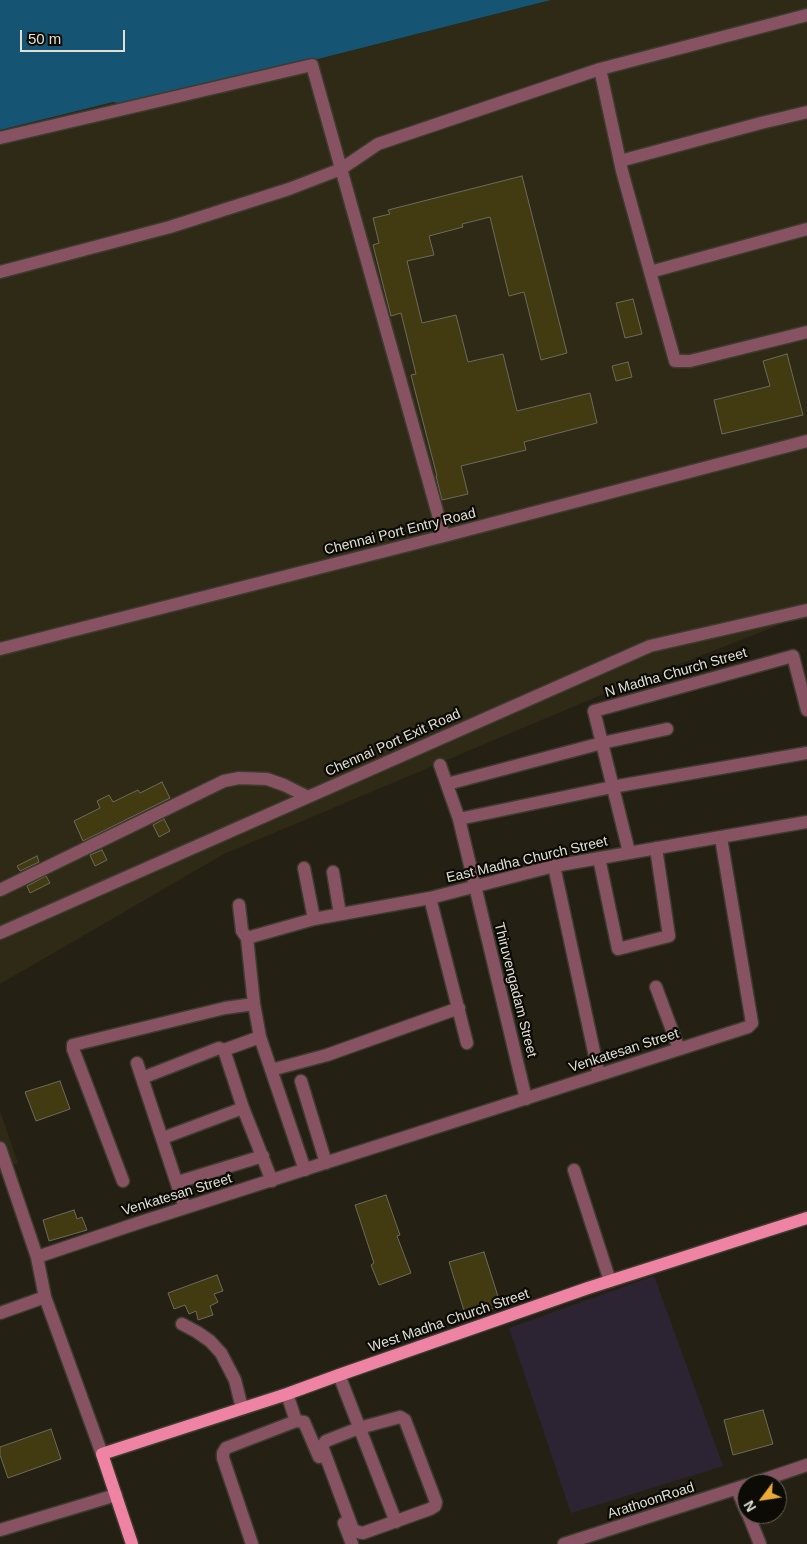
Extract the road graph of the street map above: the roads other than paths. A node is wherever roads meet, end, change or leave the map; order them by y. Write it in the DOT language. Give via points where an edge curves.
graph roads {
  1 [pos="807,15"];
  2 [pos="600,69"];
  3 [pos="807,112"];
  4 [pos="0,138"];
  5 [pos="620,161"];
  6 [pos="341,169"];
  7 [pos="807,229"];
  8 [pos="0,272"];
  9 [pos="650,272"];
  10 [pos="807,332"];
  11 [pos="807,441"];
  12 [pos="444,536"];
  13 [pos="807,610"];
  14 [pos="0,649"];
  15 [pos="807,710"];
  16 [pos="667,729"];
  17 [pos="602,743"];
  18 [pos="807,753"];
  19 [pos="440,765"];
  20 [pos="447,784"];
  21 [pos="612,787"];
  22 [pos="308,797"];
  23 [pos="459,819"];
  24 [pos="807,822"];
  25 [pos="721,838"];
  26 [pos="656,848"];
  27 [pos="629,852"];
  28 [pos="599,858"];
  29 [pos="554,866"];
  30 [pos="304,868"];
  31 [pos="333,872"];
  32 [pos="474,887"];
  33 [pos="0,890"];
  34 [pos="430,898"];
  35 [pos="239,905"];
  36 [pos="340,914"];
  37 [pos="314,919"];
  38 [pos="0,933"];
  39 [pos="247,938"];
  40 [pos="656,987"];
  41 [pos="254,1004"];
  42 [pos="459,1008"];
  43 [pos="260,1037"];
  44 [pos="467,1043"];
  45 [pos="224,1050"];
  46 [pos="679,1050"];
  47 [pos="137,1062"];
  48 [pos="271,1070"];
  49 [pos="599,1075"];
  50 [pos="142,1078"];
  51 [pos="301,1081"];
  52 [pos="526,1099"];
  53 [pos="243,1108"];
  54 [pos="163,1138"];
  55 [pos="0,1148"];
  56 [pos="263,1156"];
  57 [pos="326,1163"];
  58 [pos="304,1170"];
  59 [pos="574,1170"];
  60 [pos="123,1181"];
  61 [pos="272,1181"];
  62 [pos="178,1182"];
  63 [pos="186,1208"];
  64 [pos="807,1218"];
  65 [pos="37,1257"];
  66 [pos="610,1281"];
  67 [pos="45,1296"];
  68 [pos="0,1313"];
  69 [pos="182,1324"];
  70 [pos="338,1375"];
  71 [pos="287,1394"];
  72 [pos="242,1408"];
  73 [pos="296,1421"];
  74 [pos="359,1428"];
  75 [pos="102,1454"];
  76 [pos="807,1465"];
  77 [pos="780,1474"];
  78 [pos="737,1489"];
  79 [pos="116,1495"];
  80 [pos="396,1522"];
  81 [pos="752,1524"];
  82 [pos="0,1530"];
  83 [pos="132,1544"];
  84 [pos="252,1544"];
  85 [pos="352,1544"];
  86 [pos="564,1544"];
  87 [pos="760,1544"];
  1 -- 2 [label="street"];
  2 -- 5 [label="street"];
  2 -- 6 [label="street" via="378,144"];
  3 -- 5 [label="street"];
  4 -- 6 [label="street" via="312,65"];
  5 -- 9 [label="street"];
  6 -- 8 [label="street" via="170,227"];
  6 -- 12 [label="street"];
  7 -- 9 [label="street"];
  9 -- 10 [label="street" via="675,361 690,361"];
  11 -- 12 [label="street, Chennai Port Entry Road"];
  12 -- 14 [label="street, Chennai Port Entry Road"];
  13 -- 22 [label="street, Chennai Port Exit Road" via="650,646"];
  15 -- 17 [label="street, N Madha Church Street" via="793,656 594,711"];
  16 -- 17 [label="street"];
  17 -- 20 [label="street"];
  17 -- 21 [label="street, N Madha Church Street"];
  18 -- 21 [label="street"];
  19 -- 20 [label="street, Thiruvengadam Street"];
  20 -- 23 [label="street, Thiruvengadam Street"];
  21 -- 23 [label="street"];
  21 -- 27 [label="street, N Madha Church Street"];
  22 -- 33 [label="street" via="268,779 224,781"];
  22 -- 38 [label="street, Chennai Port Exit Road"];
  23 -- 32 [label="street, Thiruvengadam Street"];
  24 -- 25 [label="street, East Madha Church Street"];
  25 -- 26 [label="street, East Madha Church Street"];
  25 -- 46 [label="street, Venkatesan Street" via="752,1023"];
  26 -- 27 [label="street, East Madha Church Street"];
  26 -- 28 [label="street" via="669,936 618,949"];
  27 -- 28 [label="street, East Madha Church Street"];
  28 -- 29 [label="street, East Madha Church Street"];
  29 -- 32 [label="street, East Madha Church Street"];
  29 -- 49 [label="street"];
  30 -- 37 [label="street"];
  31 -- 36 [label="street"];
  32 -- 34 [label="street, East Madha Church Street"];
  32 -- 52 [label="street, Thiruvengadam Street"];
  34 -- 36 [label="street, East Madha Church Street"];
  34 -- 42 [label="street"];
  35 -- 39 [label="street" via="242,931"];
  36 -- 37 [label="street, East Madha Church Street"];
  37 -- 39 [label="street, East Madha Church Street"];
  39 -- 41 [label="street"];
  40 -- 46 [label="street"];
  41 -- 43 [label="street"];
  41 -- 60 [label="street" via="73,1044"];
  42 -- 44 [label="street"];
  42 -- 48 [label="street" via="327,1055"];
  43 -- 45 [label="street"];
  43 -- 48 [label="street"];
  45 -- 50 [label="street" via="219,1048"];
  45 -- 53 [label="street"];
  46 -- 49 [label="street, Venkatesan Street"];
  47 -- 50 [label="street"];
  48 -- 58 [label="street"];
  49 -- 52 [label="street, Venkatesan Street"];
  50 -- 54 [label="street"];
  51 -- 57 [label="street"];
  52 -- 57 [label="street, Venkatesan Street"];
  53 -- 54 [label="street"];
  53 -- 56 [label="street"];
  54 -- 62 [label="street"];
  55 -- 65 [label="street"];
  56 -- 61 [label="street"];
  56 -- 62 [label="street"];
  57 -- 58 [label="street, Venkatesan Street"];
  58 -- 61 [label="street, Venkatesan Street"];
  59 -- 66 [label="street"];
  61 -- 63 [label="street, Venkatesan Street"];
  62 -- 63 [label="street"];
  63 -- 65 [label="street, Venkatesan Street"];
  64 -- 66 [label="main road, West Madha Church Street"];
  65 -- 67 [label="street"];
  66 -- 70 [label="main road, West Madha Church Street"];
  67 -- 68 [label="street"];
  67 -- 75 [label="street"];
  69 -- 72 [label="street" via="204,1336 222,1353 235,1380"];
  70 -- 71 [label="main road, West Madha Church Street"];
  70 -- 74 [label="street"];
  71 -- 72 [label="main road, West Madha Church Street"];
  71 -- 73 [label="street"];
  72 -- 75 [label="main road, West Madha Church Street"];
  73 -- 84 [label="street" via="231,1445 223,1453"];
  73 -- 85 [label="street" via="304,1422 307,1427"];
  74 -- 80 [label="street"];
  74 -- 80 [label="street" via="326,1441 322,1446 352,1527 363,1533"];
  74 -- 80 [label="street" via="403,1418 434,1495 434,1506"];
  75 -- 79 [label="main road"];
  76 -- 77 [label="street"];
  78 -- 86 [label="street, ArathoonRoad"];
  79 -- 82 [label="street"];
  79 -- 83 [label="main road"];
  81 -- 87 [label="street"];
}
